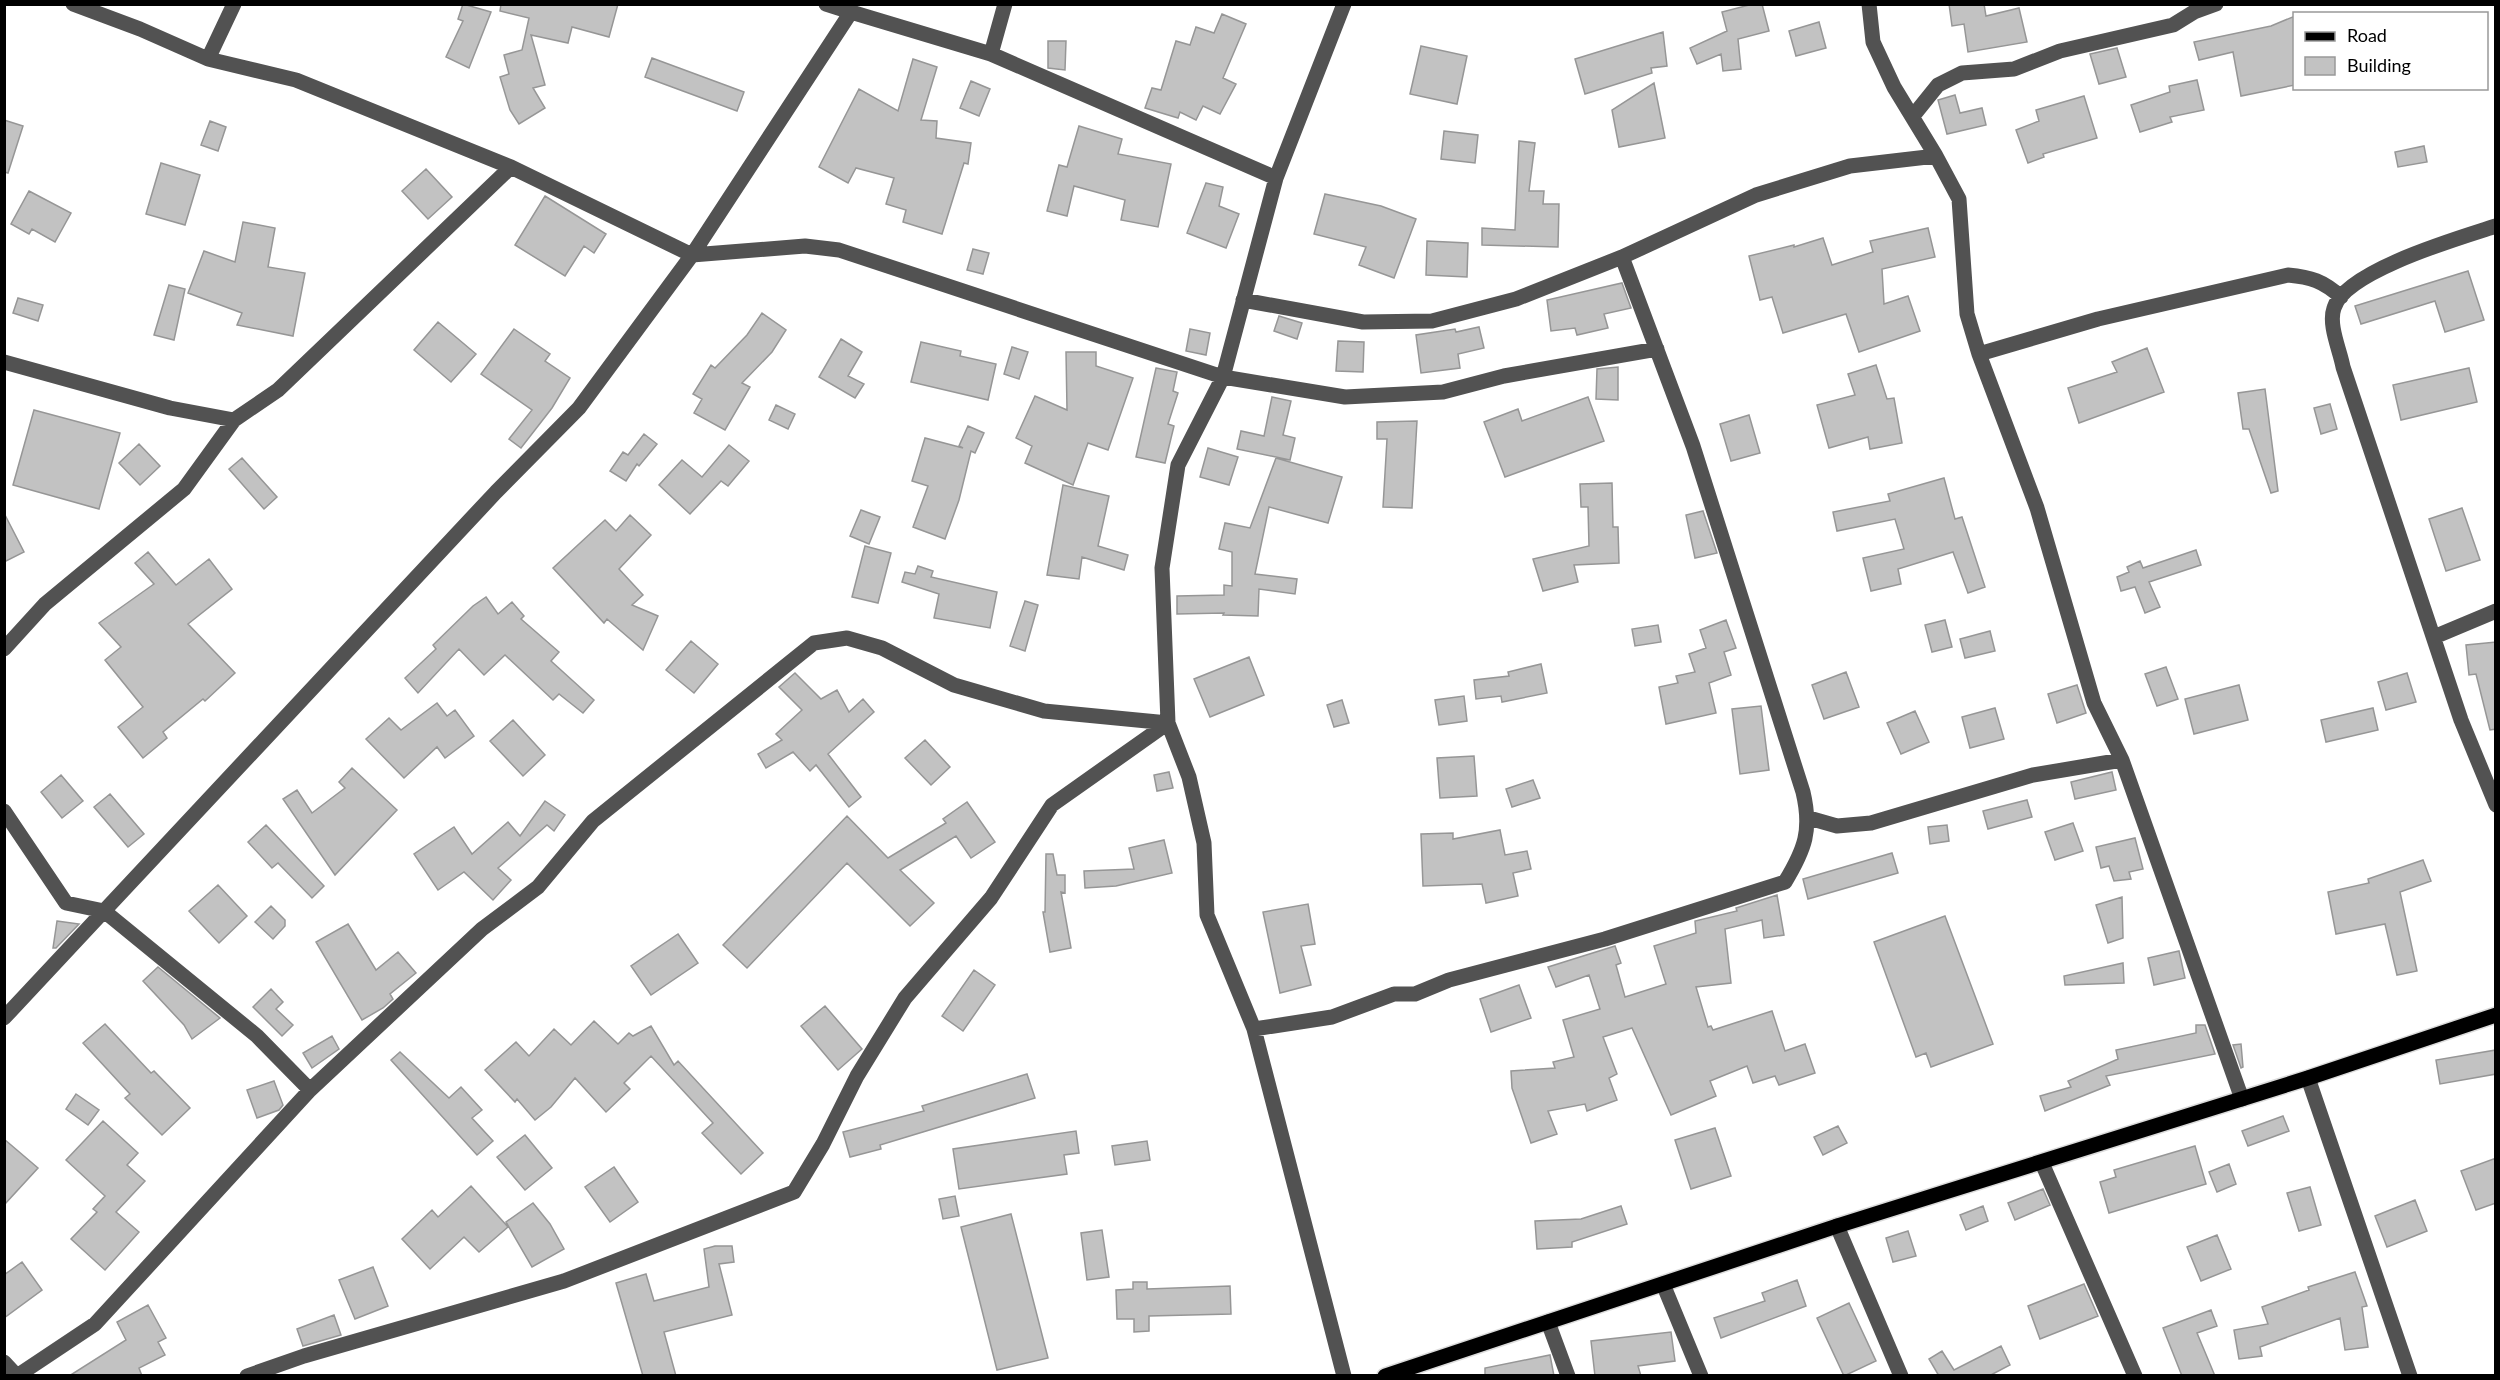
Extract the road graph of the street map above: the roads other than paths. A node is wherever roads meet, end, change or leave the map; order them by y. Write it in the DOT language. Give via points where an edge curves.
graph roads {
  1 [pos="73,4"];
  2 [pos="234,4"];
  3 [pos="826,4"];
  4 [pos="1005,4"];
  5 [pos="1344,4"];
  6 [pos="1869,4"];
  7 [pos="2216,4"];
  8 [pos="851,12"];
  9 [pos="991,54"];
  10 [pos="208,59"];
  11 [pos="1913,116"];
  12 [pos="1936,156"];
  13 [pos="511,167"];
  14 [pos="1276,178"];
  15 [pos="2496,226"];
  16 [pos="692,255"];
  17 [pos="1622,257"];
  18 [pos="2341,297"];
  19 [pos="1243,300"];
  20 [pos="1657,349"];
  21 [pos="1979,354"];
  22 [pos="4,362"];
  23 [pos="1223,377"];
  24 [pos="234,420"];
  25 [pos="2496,611"];
  26 [pos="2434,637"];
  27 [pos="4,649"];
  28 [pos="1168,723"];
  29 [pos="2122,760"];
  30 [pos="2496,804"];
  31 [pos="4,811"];
  32 [pos="1809,818"];
  33 [pos="104,911"];
  34 [pos="2496,1015"];
  35 [pos="4,1018"];
  36 [pos="1254,1029"];
  37 [pos="2308,1078"];
  38 [pos="310,1090"];
  39 [pos="2242,1099"];
  40 [pos="2042,1162"];
  41 [pos="1837,1226"];
  42 [pos="1663,1284"];
  43 [pos="1548,1322"];
  44 [pos="4,1362"];
  45 [pos="247,1376"];
  46 [pos="1344,1376"];
  47 [pos="1385,1376"];
  48 [pos="1568,1376"];
  49 [pos="1701,1376"];
  50 [pos="1901,1376"];
  51 [pos="2135,1376"];
  52 [pos="2410,1376"];
  1 -- 10 [label="street"];
  2 -- 10 [label="street"];
  3 -- 8 [label="street"];
  4 -- 9 [label="street"];
  5 -- 14 [label="street"];
  6 -- 11 [label="street" via="1873,42"];
  7 -- 11 [label="street" via="2173,25 2060,51 2014,69 1962,73 1938,85"];
  8 -- 9 [label="street"];
  8 -- 16 [label="street"];
  9 -- 14 [label="street"];
  10 -- 13 [label="street" via="297,80"];
  11 -- 12 [label="street"];
  12 -- 17 [label="street" via="1850,166 1756,195"];
  12 -- 21 [label="street" via="1959,199 1967,314"];
  13 -- 16 [label="street"];
  13 -- 24 [label="street" via="278,390"];
  14 -- 19 [label="street"];
  15 -- 18 [label="street" via="2380,269 2351,285"];
  16 -- 23 [label="street" via="806,246 839,250"];
  16 -- 33 [label="street" via="579,408"];
  17 -- 19 [label="street" via="1516,299 1432,321 1363,322"];
  17 -- 20 [label="street"];
  18 -- 21 [label="street" via="2324,282 2288,275 2098,319"];
  18 -- 26 [label="street" via="2334,308 2333,321 2343,367"];
  19 -- 23 [label="street"];
  20 -- 23 [label="street" via="1504,376 1443,392 1345,397"];
  20 -- 32 [label="street" via="1693,446"];
  21 -- 29 [label="street" via="2037,508 2094,703"];
  22 -- 24 [label="street" via="170,408"];
  23 -- 28 [label="street" via="1176,476 1162,568"];
  24 -- 27 [label="street" via="184,489 45,604"];
  25 -- 26 [label="street"];
  26 -- 30 [label="street"];
  28 -- 36 [label="street" via="1189,777 1204,843 1207,915"];
  28 -- 38 [label="street" via="1044,711 954,685 882,648 847,638 814,643 593,821 538,887 482,929"];
  28 -- 45 [label="street" via="1052,805 991,898 905,998 794,1192 564,1281 303,1356"];
  29 -- 32 [label="street" via="2033,775 1870,823 1838,826"];
  29 -- 39 [label="street"];
  31 -- 33 [label="street" via="66,903"];
  32 -- 36 [label="street" via="1802,854 1785,882 1605,939 1449,980 1415,994 1394,993 1332,1017"];
  33 -- 35 [label="street"];
  33 -- 38 [label="street" via="257,1036"];
  34 -- 37 [label="main road"];
  36 -- 46 [label="street"];
  37 -- 39 [label="main road"];
  37 -- 52 [label="street"];
  38 -- 44 [label="street" via="94,1324 17,1376"];
  39 -- 40 [label="main road"];
  40 -- 41 [label="main road"];
  40 -- 51 [label="street"];
  41 -- 42 [label="main road"];
  41 -- 50 [label="street"];
  42 -- 43 [label="main road"];
  42 -- 49 [label="street"];
  43 -- 47 [label="main road"];
  43 -- 48 [label="street"];
}
